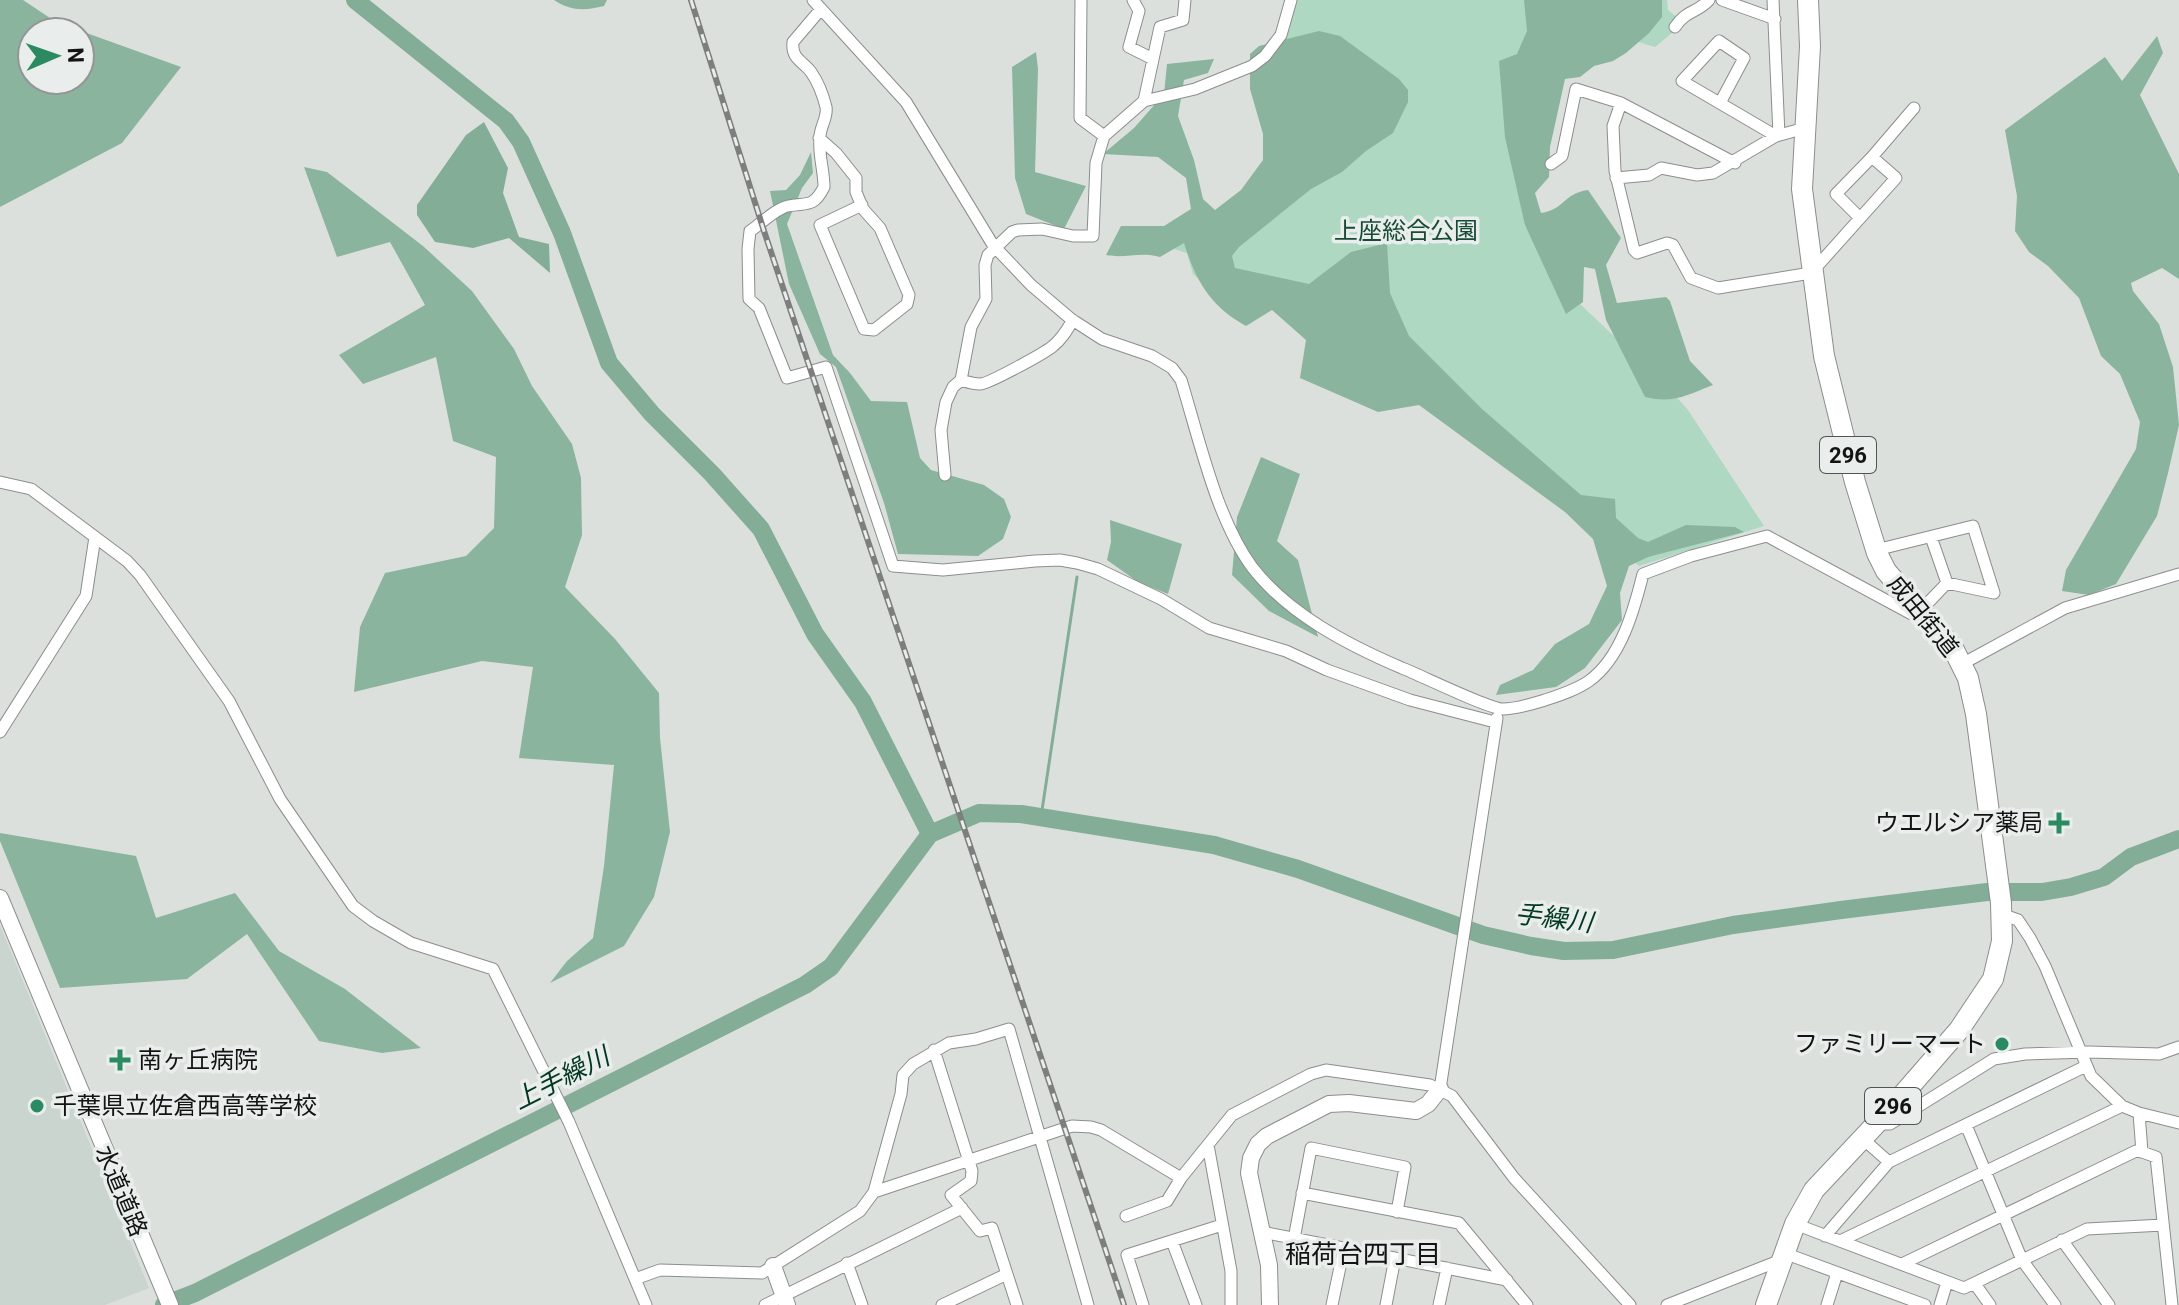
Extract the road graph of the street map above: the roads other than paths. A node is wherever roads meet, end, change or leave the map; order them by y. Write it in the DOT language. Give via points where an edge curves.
graph roads {
  1 [pos="1081,0"];
  2 [pos="1133,0"];
  3 [pos="1185,0"];
  4 [pos="1291,0"];
  5 [pos="1709,0"];
  6 [pos="1722,0"];
  7 [pos="1773,0"];
  8 [pos="1808,0"];
  9 [pos="817,4"];
  10 [pos="1775,19"];
  11 [pos="1675,27"];
  12 [pos="1153,59"];
  13 [pos="1144,101"];
  14 [pos="1621,103"];
  15 [pos="1720,103"];
  16 [pos="1914,108"];
  17 [pos="1805,128"];
  18 [pos="1104,136"];
  19 [pos="1777,136"];
  20 [pos="819,138"];
  21 [pos="1872,157"];
  22 [pos="1735,163"];
  23 [pos="1551,164"];
  24 [pos="1616,178"];
  25 [pos="862,205"];
  26 [pos="1860,218"];
  27 [pos="995,247"];
  28 [pos="1811,273"];
  29 [pos="1073,320"];
  30 [pos="961,380"];
  31 [pos="945,475"];
  32 [pos="0,482"];
  33 [pos="95,537"];
  34 [pos="1931,537"];
  35 [pos="1876,550"];
  36 [pos="2179,574"];
  37 [pos="1947,583"];
  38 [pos="1922,611"];
  39 [pos="1962,664"];
  40 [pos="1501,709"];
  41 [pos="1495,722"];
  42 [pos="0,732"];
  43 [pos="0,898"];
  44 [pos="2001,908"];
  45 [pos="2179,1047"];
  46 [pos="934,1050"];
  47 [pos="2081,1052"];
  48 [pos="2086,1066"];
  49 [pos="1440,1089"];
  50 [pos="2122,1106"];
  51 [pos="2139,1113"];
  52 [pos="2179,1123"];
  53 [pos="1966,1125"];
  54 [pos="1870,1132"];
  55 [pos="1040,1136"];
  56 [pos="1208,1145"];
  57 [pos="2142,1152"];
  58 [pos="968,1159"];
  59 [pos="1889,1162"];
  60 [pos="1985,1171"];
  61 [pos="1181,1178"];
  62 [pos="874,1192"];
  63 [pos="1302,1193"];
  64 [pos="962,1208"];
  65 [pos="1397,1212"];
  66 [pos="2004,1215"];
  67 [pos="1126,1216"];
  68 [pos="1795,1224"];
  69 [pos="1222,1225"];
  70 [pos="2163,1225"];
  71 [pos="1262,1232"];
  72 [pos="1825,1236"];
  73 [pos="1294,1239"];
  74 [pos="2062,1240"];
  75 [pos="1172,1241"];
  76 [pos="1840,1241"];
  77 [pos="1344,1248"];
  78 [pos="1782,1257"];
  79 [pos="1395,1258"];
  80 [pos="2022,1260"];
  81 [pos="847,1263"];
  82 [pos="1902,1264"];
  83 [pos="773,1266"];
  84 [pos="1447,1268"];
  85 [pos="1837,1273"];
  86 [pos="1007,1274"];
  87 [pos="635,1279"];
  88 [pos="1507,1280"];
  89 [pos="1947,1282"];
  90 [pos="1975,1284"];
  91 [pos="167,1298"];
  92 [pos="786,1300"];
  93 [pos="643,1302"];
  94 [pos="765,1305"];
  95 [pos="862,1305"];
  96 [pos="942,1305"];
  97 [pos="1017,1305"];
  98 [pos="1088,1305"];
  99 [pos="1143,1305"];
  100 [pos="1196,1305"];
  101 [pos="1231,1305"];
  102 [pos="1270,1305"];
  103 [pos="1332,1305"];
  104 [pos="1386,1305"];
  105 [pos="1439,1305"];
  106 [pos="1527,1305"];
  107 [pos="1630,1305"];
  108 [pos="1667,1305"];
  109 [pos="1766,1305"];
  110 [pos="1827,1305"];
  111 [pos="1925,1305"];
  112 [pos="1940,1305"];
  113 [pos="1990,1305"];
  114 [pos="2055,1305"];
  115 [pos="2109,1305"];
  116 [pos="2172,1305"];
  1 -- 18 [label="street" via="1080,118"];
  2 -- 12 [label="street" via="1139,11 1129,47"];
  3 -- 12 [label="street" via="1183,20 1160,27"];
  4 -- 13 [label="street" via="1281,35 1252,66 1195,89"];
  5 -- 11 [label="street" via="1682,15"];
  6 -- 10 [label="street"];
  7 -- 10 [label="street"];
  8 -- 17 [label="highway, 成田街道 / 296"];
  9 -- 20 [label="street" via="792,50 818,84 826,107"];
  9 -- 27 [label="street" via="906,102"];
  10 -- 19 [label="street"];
  12 -- 13 [label="street"];
  13 -- 18 [label="street"];
  14 -- 22 [label="street"];
  14 -- 23 [label="street" via="1576,89 1562,156"];
  14 -- 24 [label="street" via="1613,126"];
  15 -- 15 [label="street" via="1682,81 1719,41 1744,58"];
  15 -- 19 [label="street"];
  16 -- 21 [label="street"];
  17 -- 19 [label="street"];
  17 -- 28 [label="highway, 成田街道 / 296" via="1802,189"];
  18 -- 27 [label="street" via="1096,163 1093,236 1018,230"];
  19 -- 22 [label="street"];
  20 -- 25 [label="street" via="856,178"];
  20 -- 41 [label="street" via="824,177 820,195 805,206 786,206 750,231 749,299 759,308 787,378 826,367 893,566 943,570 1035,561 1077,563 1161,599 1209,628 1286,651 1410,700"];
  21 -- 26 [label="street" via="1836,194"];
  21 -- 26 [label="street" via="1896,178"];
  22 -- 24 [label="street" via="1713,173 1661,168 1649,175"];
  24 -- 28 [label="street" via="1637,253 1673,245 1691,278 1718,288"];
  25 -- 25 [label="street" via="880,228 909,295 907,304 874,330 864,329 820,225"];
  26 -- 28 [label="street"];
  27 -- 29 [label="street"];
  27 -- 30 [label="street" via="985,265 986,299 971,327"];
  28 -- 35 [label="highway, 成田街道 / 296" via="1828,374"];
  29 -- 30 [label="street" via="1064,336 1036,358 982,385"];
  29 -- 40 [label="street" via="1102,339 1172,368 1181,380 1224,515 1254,569 1283,598 1345,642"];
  30 -- 31 [label="street" via="946,402 941,430"];
  32 -- 33 [label="street" via="31,489"];
  33 -- 42 [label="street" via="86,596"];
  33 -- 87 [label="street" via="140,575 229,701 280,799 353,906 411,943 486,965 498,975 569,1122"];
  34 -- 35 [label="street"];
  34 -- 37 [label="street"];
  34 -- 37 [label="street" via="1973,526 1994,593"];
  35 -- 38 [label="highway, 成田街道 / 296" via="1886,571"];
  36 -- 39 [label="street" via="2065,608"];
  37 -- 38 [label="street"];
  38 -- 39 [label="highway, 成田街道 / 296"];
  38 -- 40 [label="street" via="1919,618 1767,536 1643,574 1629,625 1591,680 1536,703"];
  39 -- 44 [label="highway, 成田街道 / 296" via="1976,714"];
  40 -- 41 [label="street"];
  41 -- 49 [label="street"];
  43 -- 91 [label="street, 水道道路"];
  44 -- 47 [label="street" via="2030,938"];
  44 -- 54 [label="highway, 成田街道 / 296" via="1999,961 1983,998"];
  45 -- 47 [label="street" via="2159,1054"];
  46 -- 55 [label="street" via="1009,1029"];
  46 -- 58 [label="street"];
  46 -- 62 [label="street" via="903,1075"];
  47 -- 48 [label="street"];
  47 -- 54 [label="street" via="1994,1059"];
  48 -- 50 [label="street"];
  48 -- 53 [label="street"];
  49 -- 56 [label="street" via="1326,1070 1232,1115"];
  49 -- 71 [label="street" via="1416,1111 1329,1104 1267,1136 1251,1158 1249,1173"];
  49 -- 107 [label="street" via="1452,1096 1514,1178"];
  50 -- 51 [label="street"];
  50 -- 60 [label="street"];
  51 -- 52 [label="street"];
  51 -- 57 [label="street"];
  53 -- 59 [label="street"];
  53 -- 60 [label="street"];
  54 -- 59 [label="street"];
  54 -- 68 [label="highway, 成田街道 / 296" via="1814,1190"];
  55 -- 58 [label="street"];
  55 -- 61 [label="street" via="1072,1126 1091,1127"];
  55 -- 98 [label="street"];
  56 -- 61 [label="street"];
  56 -- 69 [label="street"];
  57 -- 66 [label="street"];
  57 -- 70 [label="street" via="2156,1157"];
  58 -- 62 [label="street"];
  58 -- 64 [label="street" via="971,1181 951,1195"];
  59 -- 72 [label="street"];
  60 -- 66 [label="street"];
  60 -- 76 [label="street"];
  61 -- 67 [label="street" via="1167,1201"];
  62 -- 83 [label="street" via="860,1211"];
  63 -- 65 [label="street"];
  63 -- 65 [label="street" via="1311,1148 1405,1167"];
  63 -- 73 [label="street"];
  64 -- 81 [label="street"];
  64 -- 86 [label="street" via="980,1231 992,1228"];
  65 -- 88 [label="street" via="1459,1223"];
  66 -- 80 [label="street"];
  66 -- 82 [label="street"];
  68 -- 72 [label="street"];
  68 -- 78 [label="highway, 成田街道 / 296"];
  69 -- 75 [label="street"];
  69 -- 101 [label="street"];
  70 -- 74 [label="street" via="2087,1229"];
  70 -- 116 [label="street"];
  71 -- 73 [label="street"];
  71 -- 102 [label="street"];
  72 -- 76 [label="street"];
  73 -- 77 [label="street"];
  74 -- 80 [label="street"];
  74 -- 115 [label="street"];
  75 -- 99 [label="street" via="1127,1255"];
  75 -- 100 [label="street"];
  76 -- 82 [label="street"];
  77 -- 79 [label="street"];
  77 -- 103 [label="street"];
  78 -- 85 [label="street"];
  78 -- 108 [label="street"];
  78 -- 109 [label="highway, 成田街道 / 296"];
  79 -- 84 [label="street"];
  79 -- 104 [label="street"];
  80 -- 90 [label="street"];
  80 -- 114 [label="street"];
  81 -- 92 [label="street"];
  81 -- 95 [label="street"];
  82 -- 89 [label="street"];
  83 -- 87 [label="street" via="756,1274 660,1270"];
  83 -- 92 [label="street"];
  84 -- 88 [label="street"];
  84 -- 105 [label="street"];
  85 -- 110 [label="street"];
  85 -- 111 [label="street"];
  86 -- 96 [label="street"];
  86 -- 97 [label="street"];
  87 -- 93 [label="street"];
  88 -- 106 [label="street"];
  89 -- 90 [label="street" via="1964,1288"];
  89 -- 112 [label="street"];
  90 -- 113 [label="street"];
  92 -- 94 [label="street"];
}
